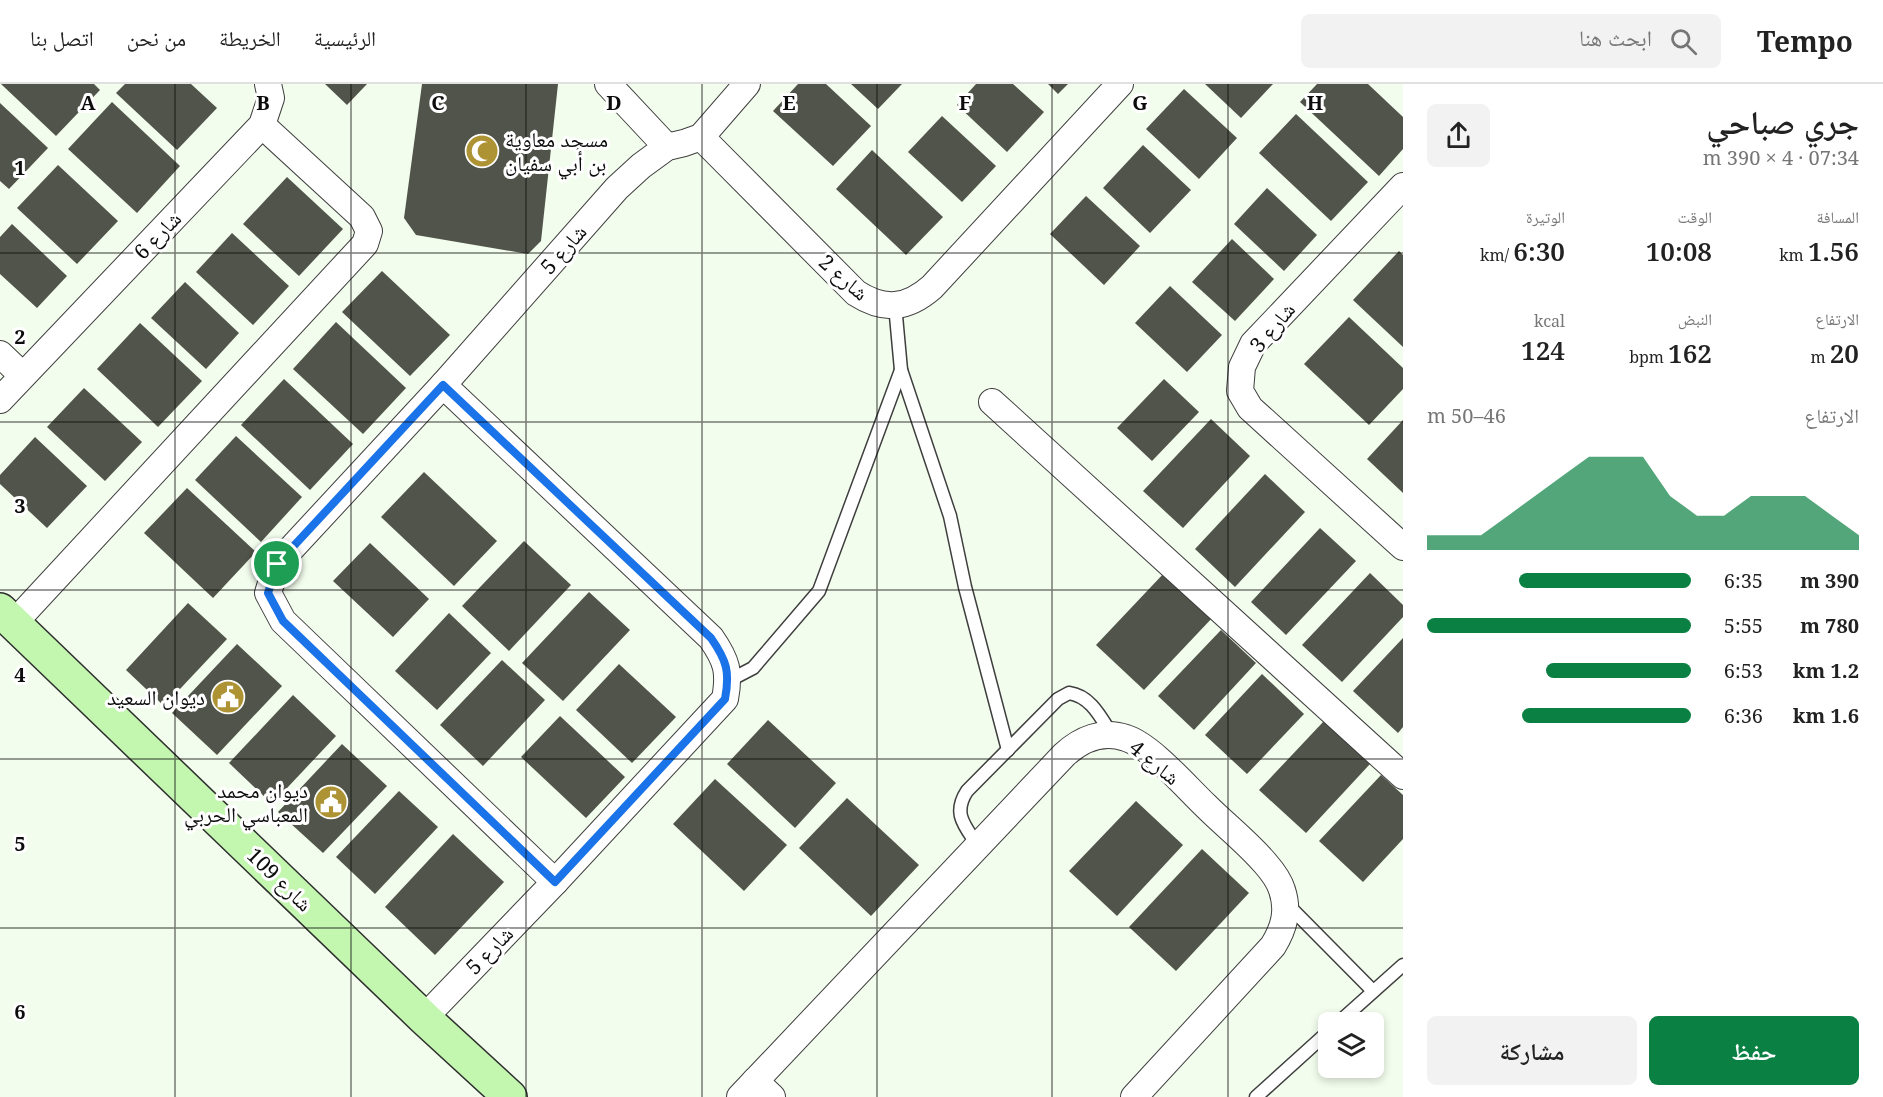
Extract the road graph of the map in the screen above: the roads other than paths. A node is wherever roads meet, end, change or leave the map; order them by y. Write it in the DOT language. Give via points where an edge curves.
graph roads {
  1 [pos="268,84"];
  2 [pos="608,84"];
  3 [pos="747,84"];
  4 [pos="1120,84"];
  5 [pos="262,125"];
  6 [pos="700,137"];
  7 [pos="667,147"];
  8 [pos="1403,186"];
  9 [pos="895,305"];
  10 [pos="0,354"];
  11 [pos="901,370"];
  12 [pos="22,375"];
  13 [pos="443,385"];
  14 [pos="0,400"];
  15 [pos="992,402"];
  16 [pos="1403,547"];
  17 [pos="7,616"];
  18 [pos="728,681"];
  19 [pos="1112,735"];
  20 [pos="1008,750"];
  21 [pos="1403,776"];
  22 [pos="978,846"];
  23 [pos="555,882"];
  24 [pos="1286,902"];
  25 [pos="1403,965"];
  26 [pos="1373,992"];
  27 [pos="1350,1012"];
  28 [pos="424,1018"];
  29 [pos="1318,1041"];
  30 [pos="756,1092"];
  31 [pos="510,1097"];
  32 [pos="1134,1097"];
  33 [pos="1256,1097"];
  1 -- 5 [label="street, شارع 6" via="271,98"];
  2 -- 7 [label="street"];
  3 -- 6 [label="street"];
  4 -- 9 [label="street, شارع 2" via="932,286 921,296"];
  5 -- 12 [label="street, شارع 6"];
  5 -- 17 [label="street" via="362,218 369,231 365,244"];
  6 -- 7 [label="street, شارع 5"];
  6 -- 9 [label="street, شارع 2" via="856,293 875,303"];
  7 -- 13 [label="street, شارع 5" via="617,188"];
  8 -- 16 [label="street, شارع 3" via="1253,344 1242,367 1240,391 1250,408"];
  9 -- 11 [label="lane"];
  10 -- 12 [label="street"];
  11 -- 18 [label="lane" via="819,591 753,668"];
  11 -- 20 [label="lane" via="950,516"];
  12 -- 14 [label="street, شارع 6"];
  13 -- 18 [label="street" via="711,638 723,656"];
  13 -- 23 [label="street, شارع 5" via="277,564 268,593 283,621"];
  15 -- 21 [label="street"];
  17 -- 28 [label="street, شارع 109"];
  18 -- 23 [label="street, شارع 5" via="725,699"];
  19 -- 20 [label="lane" via="1089,702 1069,693 1058,699"];
  19 -- 22 [label="street, شارع 4" via="1085,739 1073,746"];
  19 -- 24 [label="street, شارع 4" via="1126,738 1149,752 1264,862 1282,887"];
  20 -- 22 [label="lane" via="962,799 960,817"];
  22 -- 30 [label="street, شارع 4"];
  23 -- 28 [label="street, شارع 5"];
  24 -- 26 [label="lane"];
  24 -- 32 [label="street" via="1286,918 1273,946"];
  25 -- 26 [label="lane"];
  26 -- 27 [label="lane"];
  28 -- 31 [label="street, شارع 109"];
  29 -- 33 [label="lane"];
}
